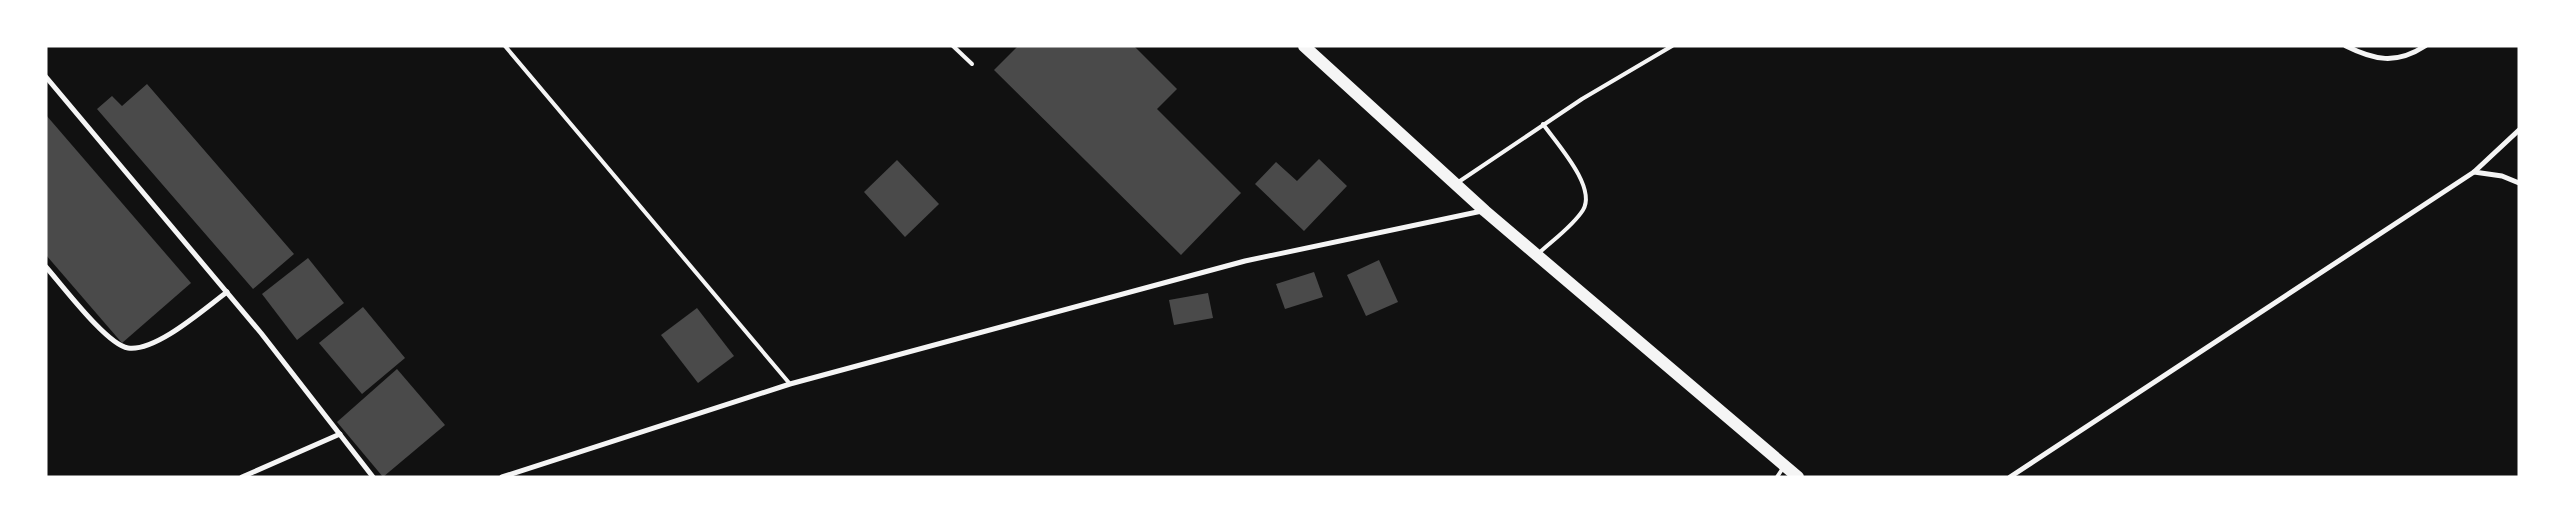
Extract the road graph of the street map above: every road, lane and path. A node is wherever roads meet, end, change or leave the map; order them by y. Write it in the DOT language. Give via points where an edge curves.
graph roads {
  1 [pos="505,46"];
  2 [pos="953,46"];
  3 [pos="1304,46"];
  4 [pos="1672,46"];
  5 [pos="2346,46"];
  6 [pos="2424,46"];
  7 [pos="972,64"];
  8 [pos="46,77"];
  9 [pos="1543,124"];
  10 [pos="2519,130"];
  11 [pos="2474,172"];
  12 [pos="1457,183"];
  13 [pos="2519,183"];
  14 [pos="1485,211"];
  15 [pos="1538,255"];
  16 [pos="46,267"];
  17 [pos="227,292"];
  18 [pos="790,384"];
  19 [pos="340,434"];
  20 [pos="1784,466"];
  21 [pos="242,477"];
  22 [pos="373,477"];
  23 [pos="502,477"];
  24 [pos="1777,477"];
  25 [pos="1798,477"];
  26 [pos="2010,477"];
  1 -- 18 [label="lane"];
  2 -- 7 [label="lane"];
  3 -- 12 [label="main road"];
  4 -- 9 [label="lane"];
  5 -- 6 [label="street" via="2370,58 2397,58"];
  8 -- 17 [label="street"];
  9 -- 12 [label="lane"];
  9 -- 15 [label="lane" via="1580,177 1587,202 1580,215"];
  10 -- 11 [label="street"];
  11 -- 13 [label="street" via="2502,176"];
  11 -- 26 [label="street"];
  12 -- 14 [label="main road"];
  14 -- 15 [label="main road"];
  14 -- 18 [label="street" via="1245,261"];
  15 -- 20 [label="main road"];
  16 -- 17 [label="street" via="107,336 126,348 144,347 163,338"];
  17 -- 19 [label="street"];
  18 -- 23 [label="street"];
  19 -- 21 [label="street"];
  19 -- 22 [label="street"];
  20 -- 24 [label="lane"];
  20 -- 25 [label="main road"];
}
